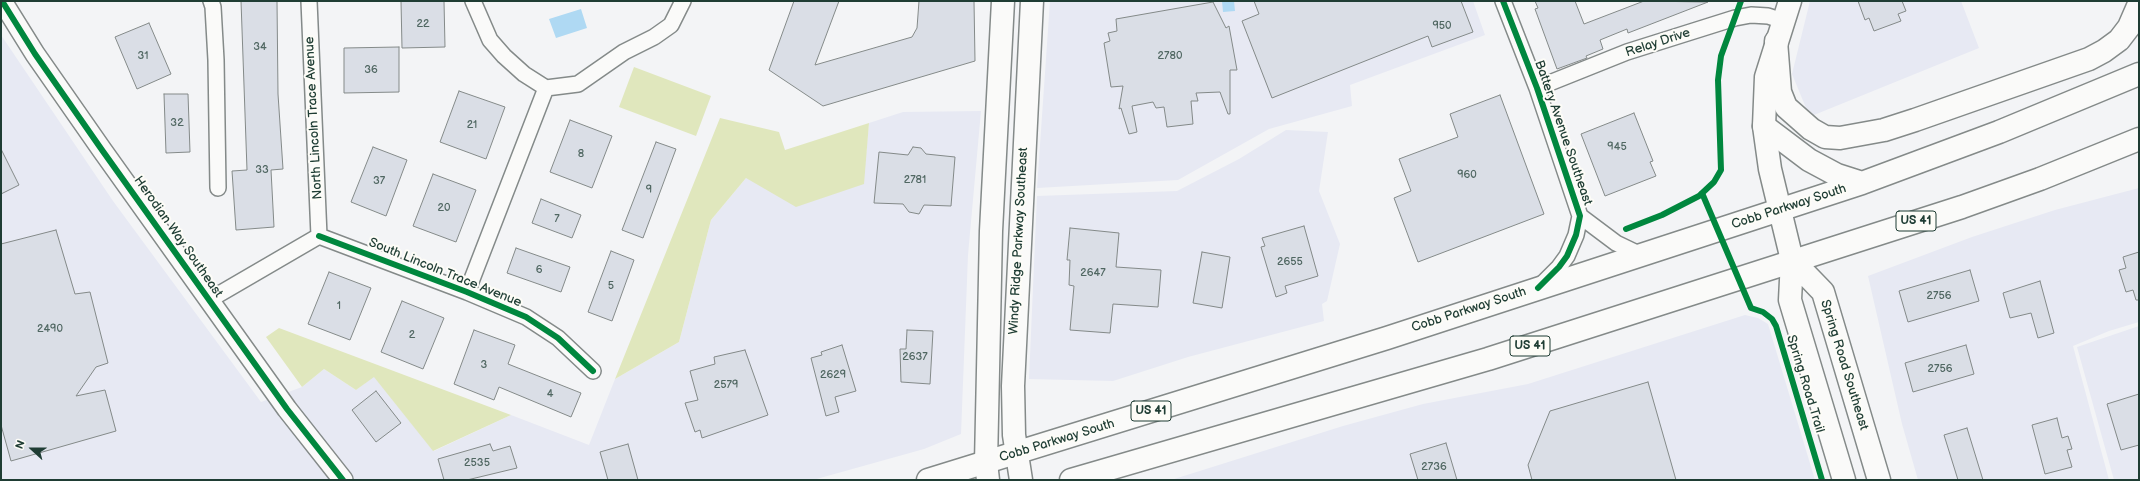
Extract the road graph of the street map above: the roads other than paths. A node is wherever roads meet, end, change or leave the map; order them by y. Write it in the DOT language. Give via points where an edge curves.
graph roads {
  1 [pos="2,1"];
  2 [pos="211,1"];
  3 [pos="309,1"];
  4 [pos="473,1"];
  5 [pos="683,1"];
  6 [pos="1003,1"];
  7 [pos="1032,1"];
  8 [pos="1503,1"];
  9 [pos="2139,4"];
  10 [pos="1783,21"];
  11 [pos="2139,74"];
  12 [pos="546,88"];
  13 [pos="1537,88"];
  14 [pos="1764,126"];
  15 [pos="2139,139"];
  16 [pos="1862,183"];
  17 [pos="218,188"];
  18 [pos="1781,210"];
  19 [pos="1580,216"];
  20 [pos="319,236"];
  21 [pos="1641,255"];
  22 [pos="1792,260"];
  23 [pos="1538,288"];
  24 [pos="467,292"];
  25 [pos="209,300"];
  26 [pos="593,371"];
  27 [pos="1016,453"];
  28 [pos="987,471"];
  29 [pos="343,480"];
  30 [pos="928,480"];
  31 [pos="1021,480"];
  32 [pos="1071,480"];
  33 [pos="1844,480"];
  34 [pos="1879,480"];
  1 -- 25 [label="street, Herodian Way Southeast" via="35,54"];
  2 -- 17 [label="street" via="216,60"];
  3 -- 20 [label="street, North Lincoln Trace Avenue"];
  4 -- 12 [label="street" via="490,40 524,74"];
  5 -- 12 [label="street" via="671,25 654,37 624,52 578,84"];
  6 -- 28 [label="main road, Windy Ridge Parkway Southeast" via="993,164"];
  7 -- 27 [label="main road, Windy Ridge Parkway Southeast" via="1013,386 1012,416"];
  8 -- 13 [label="street, Battery Avenue Southeast"];
  9 -- 10 [label="main road" via="2129,27 2119,40 2089,59 1884,130 1840,138 1825,136 1811,130 1786,106 1780,92"];
  10 -- 13 [label="street, Relay Drive" via="1768,16 1751,15 1637,49"];
  10 -- 14 [label="main road" via="1766,76"];
  11 -- 16 [label="main road, Cobb Parkway South / US 41" via="2000,132"];
  12 -- 24 [label="street, South Lincoln Trace Avenue"];
  13 -- 19 [label="street, Battery Avenue Southeast"];
  14 -- 16 [label="main road" via="1809,160"];
  14 -- 18 [label="main road" via="1770,169"];
  15 -- 22 [label="main road, US 41" via="2046,177 1962,207"];
  16 -- 18 [label="main road, Cobb Parkway South / US 41"];
  18 -- 21 [label="main road, Cobb Parkway South / US 41"];
  18 -- 22 [label="main road"];
  19 -- 21 [label="street, Battery Avenue Southeast" via="1616,243"];
  19 -- 23 [label="street, Battery Avenue Southeast" via="1576,235 1567,256"];
  20 -- 24 [label="street, South Lincoln Trace Avenue"];
  20 -- 25 [label="street"];
  21 -- 23 [label="main road, Cobb Parkway South / US 41"];
  22 -- 32 [label="main road, US 41" via="1488,359"];
  22 -- 33 [label="main road" via="1790,300"];
  22 -- 34 [label="main road, Spring Road Southeast" via="1823,292"];
  23 -- 27 [label="main road, Cobb Parkway South / US 41" via="1387,338"];
  24 -- 26 [label="street, South Lincoln Trace Avenue" via="543,327"];
  25 -- 29 [label="street, Herodian Way Southeast" via="287,409"];
  27 -- 28 [label="main road, Cobb Parkway South / US 41"];
  27 -- 31 [label="main road, Windy Ridge Parkway Southeast"];
  28 -- 30 [label="main road, Cobb Parkway South / US 41"];
}
